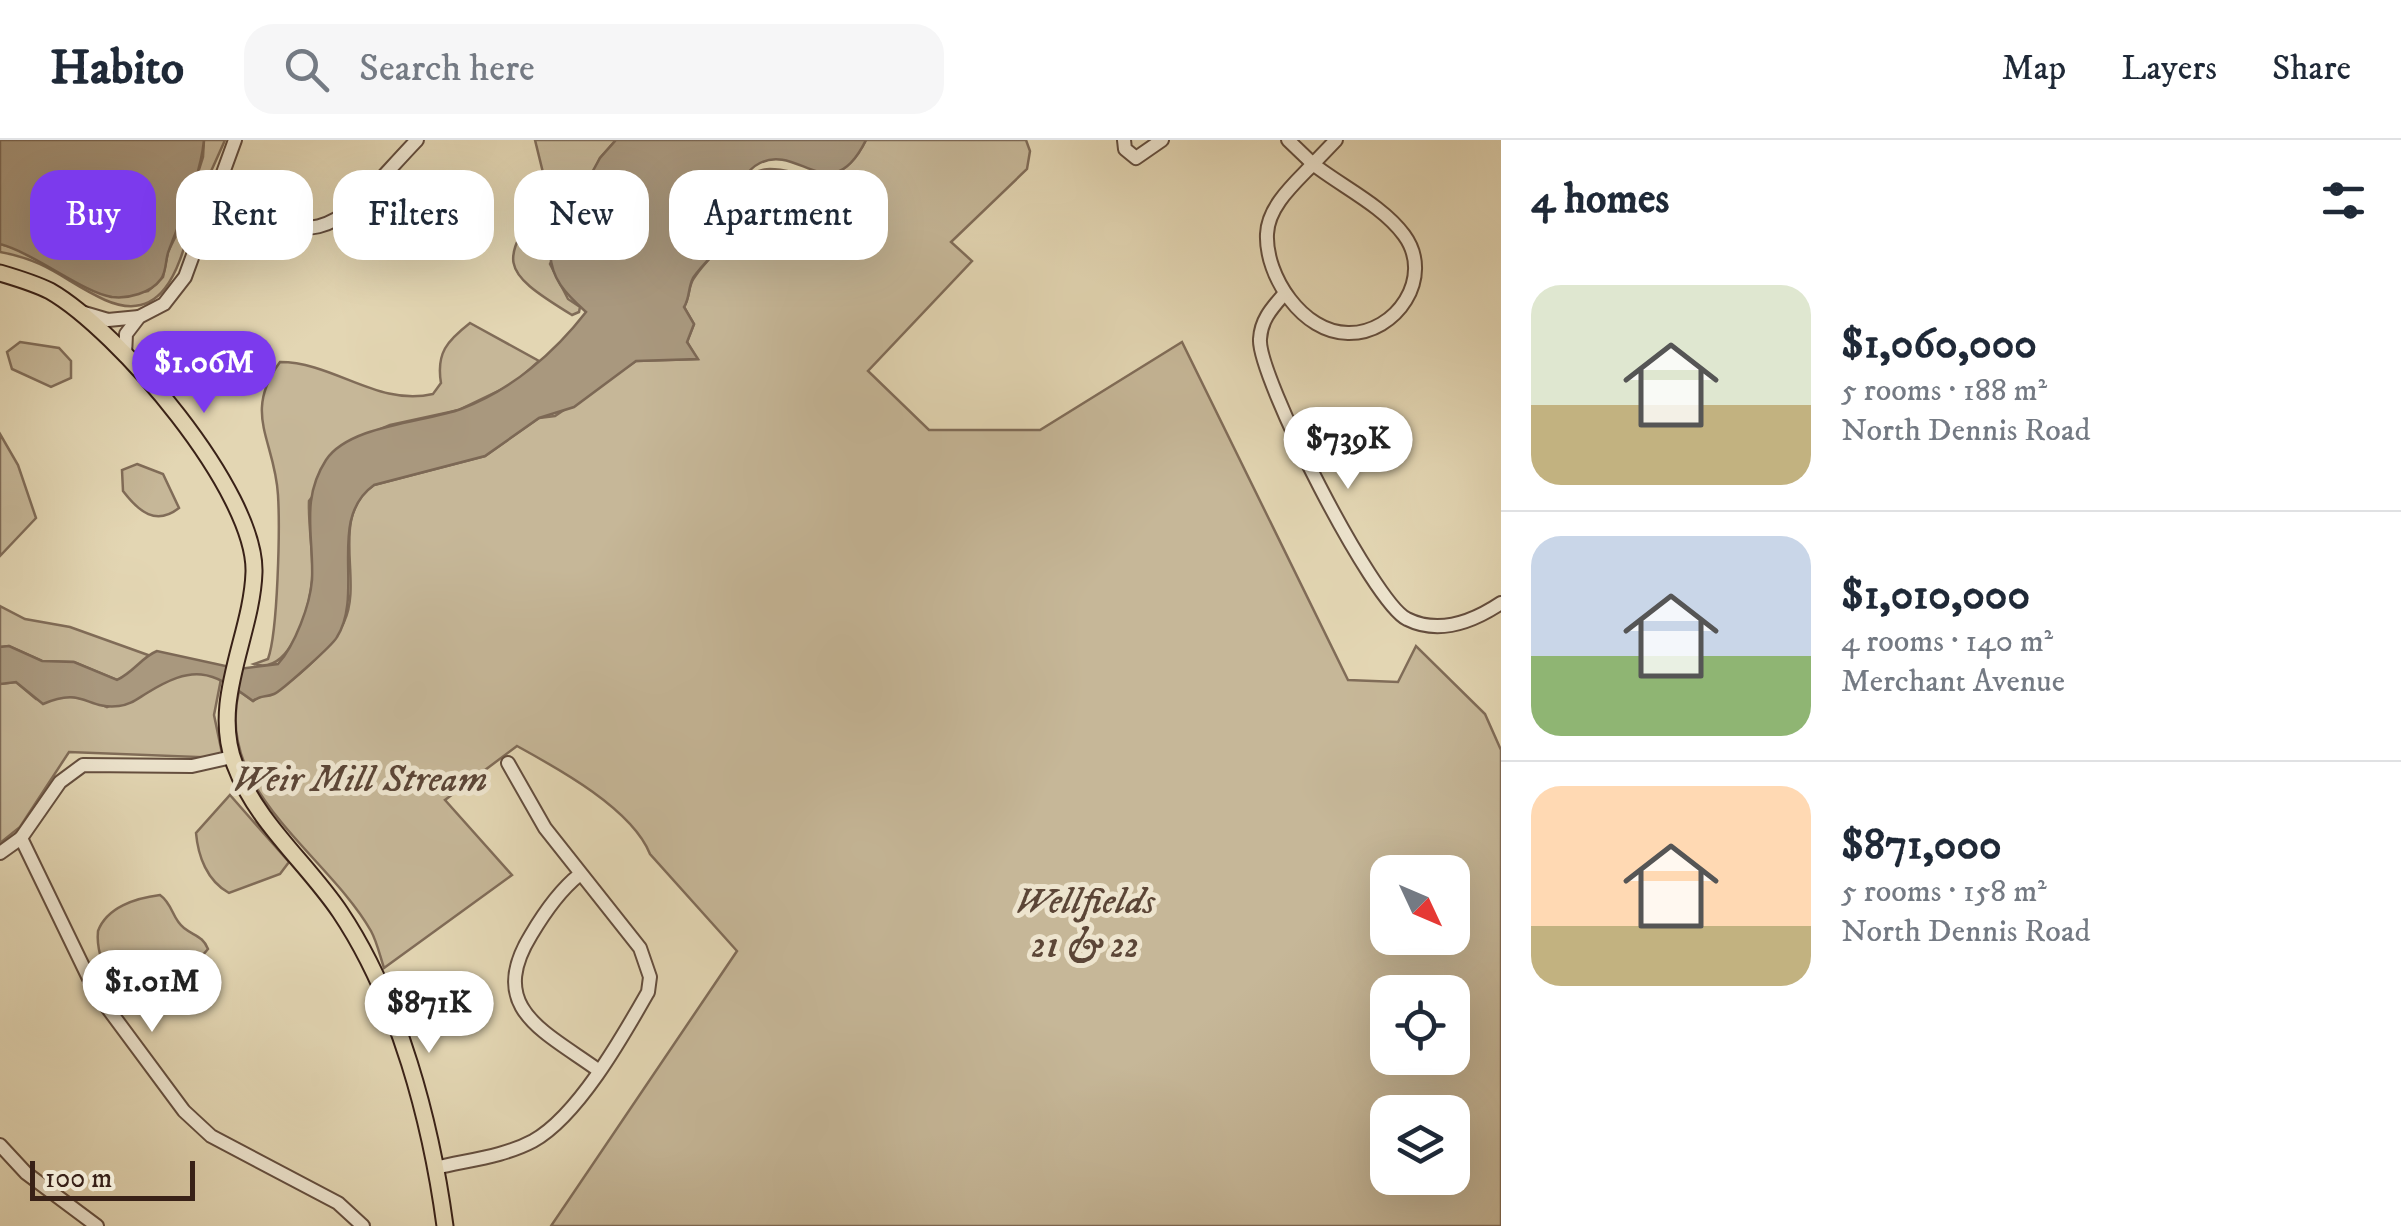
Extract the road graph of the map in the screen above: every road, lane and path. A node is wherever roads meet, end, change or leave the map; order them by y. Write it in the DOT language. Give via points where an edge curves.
graph roads {
  1 [pos="234,140"];
  2 [pos="417,140"];
  3 [pos="1124,140"];
  4 [pos="1162,140"];
  5 [pos="1288,140"];
  6 [pos="1336,140"];
  7 [pos="1312,164"];
  8 [pos="222,170"];
  9 [pos="313,230"];
  10 [pos="189,260"];
  11 [pos="0,273"];
  12 [pos="1285,293"];
  13 [pos="78,311"];
  14 [pos="139,317"];
  15 [pos="125,357"];
  16 [pos="1501,604"];
  17 [pos="232,757"];
  18 [pos="508,763"];
  19 [pos="21,838"];
  20 [pos="0,852"];
  21 [pos="579,875"];
  22 [pos="598,1070"];
  23 [pos="0,1145"];
  24 [pos="435,1168"];
  25 [pos="97,1226"];
  26 [pos="363,1226"];
  27 [pos="444,1226"];
  1 -- 8 [label="street"];
  2 -- 9 [label="street" via="345,216"];
  3 -- 4 [label="street" via="1136,158"];
  5 -- 7 [label="street"];
  6 -- 7 [label="street"];
  7 -- 12 [label="street" via="1275,208 1266,236"];
  7 -- 12 [label="street" via="1404,234 1414,284 1389,319 1350,334 1323,326"];
  10 -- 14 [label="street" via="180,286"];
  11 -- 13 [label="main road" via="49,291"];
  12 -- 16 [label="street" via="1264,318 1262,362 1348,544 1377,590 1405,618 1438,626"];
  13 -- 14 [label="street" via="108,320"];
  13 -- 15 [label="main road"];
  14 -- 15 [label="street" via="126,334"];
  15 -- 17 [label="main road" via="211,462 246,523 254,570 226,714"];
  17 -- 19 [label="street" via="192,766 83,765 60,782"];
  17 -- 24 [label="main road" via="253,801 367,958 419,1093"];
  18 -- 21 [label="street"];
  19 -- 20 [label="street"];
  19 -- 26 [label="street" via="95,990 177,1103 212,1136 338,1202"];
  21 -- 22 [label="street" via="640,948 650,977 638,1009"];
  21 -- 22 [label="street" via="518,955 512,987 542,1030"];
  22 -- 24 [label="street" via="536,1139"];
  23 -- 25 [label="street"];
  24 -- 27 [label="main road"];
}
